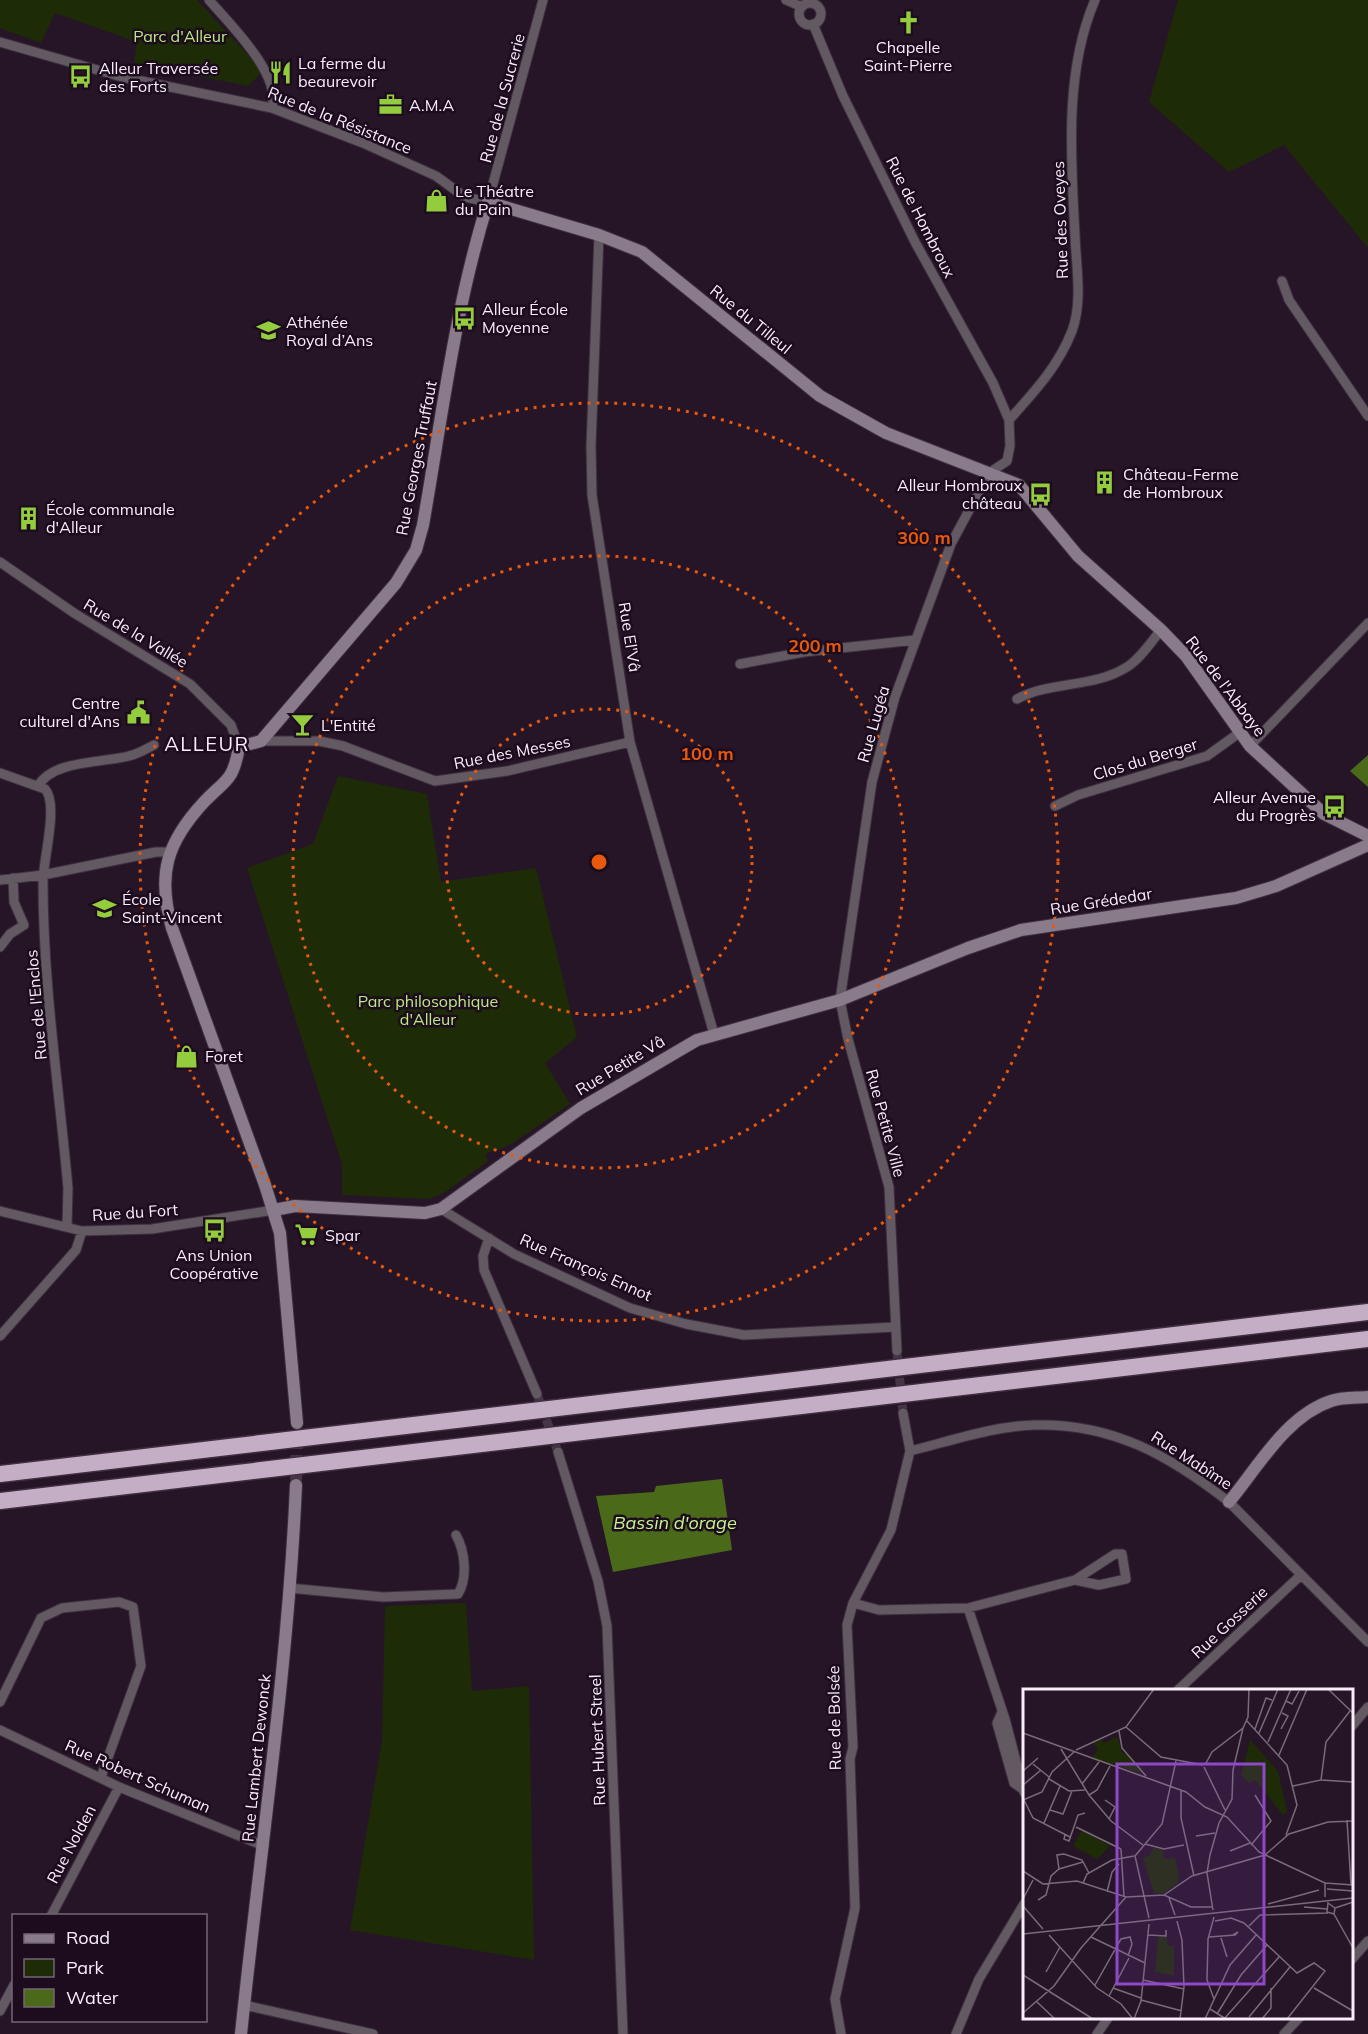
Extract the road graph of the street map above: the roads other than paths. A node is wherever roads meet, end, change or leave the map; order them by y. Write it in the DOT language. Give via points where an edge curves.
graph roads {
  1 [pos="209,0"];
  2 [pos="543,0"];
  3 [pos="786,0"];
  4 [pos="1095,0"];
  5 [pos="821,3"];
  6 [pos="802,7"];
  7 [pos="813,24"];
  8 [pos="0,42"];
  9 [pos="272,108"];
  10 [pos="488,202"];
  11 [pos="599,235"];
  12 [pos="1282,281"];
  13 [pos="1368,416"];
  14 [pos="1009,420"];
  15 [pos="989,473"];
  16 [pos="0,562"];
  17 [pos="1368,623"];
  18 [pos="1161,630"];
  19 [pos="915,640"];
  20 [pos="740,664"];
  21 [pos="1017,699"];
  22 [pos="1239,733"];
  23 [pos="261,741"];
  24 [pos="630,742"];
  25 [pos="154,745"];
  26 [pos="1250,746"];
  27 [pos="239,747"];
  28 [pos="0,773"];
  29 [pos="38,786"];
  30 [pos="1055,806"];
  31 [pos="1368,836"];
  32 [pos="1368,845"];
  33 [pos="168,852"];
  34 [pos="43,875"];
  35 [pos="13,878"];
  36 [pos="0,880"];
  37 [pos="24,925"];
  38 [pos="43,926"];
  39 [pos="0,947"];
  40 [pos="840,1000"];
  41 [pos="714,1034"];
  42 [pos="441,1209"];
  43 [pos="273,1210"];
  44 [pos="0,1211"];
  45 [pos="67,1227"];
  46 [pos="82,1231"];
  47 [pos="489,1238"];
  48 [pos="1368,1303"];
  49 [pos="1368,1312"];
  50 [pos="895,1327"];
  51 [pos="1206,1331"];
  52 [pos="0,1336"];
  53 [pos="1368,1339"];
  54 [pos="897,1351"];
  55 [pos="537,1394"];
  56 [pos="1368,1397"];
  57 [pos="903,1413"];
  58 [pos="297,1423"];
  59 [pos="558,1452"];
  60 [pos="910,1452"];
  61 [pos="0,1474"];
  62 [pos="296,1485"];
  63 [pos="0,1501"];
  64 [pos="1229,1502"];
  65 [pos="456,1535"];
  66 [pos="1301,1575"];
  67 [pos="1075,1580"];
  68 [pos="290,1588"];
  69 [pos="853,1603"];
  70 [pos="968,1608"];
  71 [pos="1368,1642"];
  72 [pos="1179,1689"];
  73 [pos="0,1702"];
  74 [pos="1368,1707"];
  75 [pos="1353,1725"];
  76 [pos="0,1730"];
  77 [pos="101,1777"];
  78 [pos="119,1787"];
  79 [pos="1023,1787"];
  80 [pos="264,1846"];
  81 [pos="1023,1906"];
  82 [pos="52,1914"];
  83 [pos="1368,1941"];
  84 [pos="1353,1958"];
  85 [pos="12,1989"];
  86 [pos="244,2006"];
  87 [pos="0,2010"];
  88 [pos="1107,2019"];
  89 [pos="1298,2019"];
  90 [pos="241,2034"];
  91 [pos="373,2034"];
  92 [pos="623,2034"];
  93 [pos="841,2034"];
  94 [pos="956,2034"];
  95 [pos="1097,2034"];
  96 [pos="1284,2034"];
  1 -- 9 [label="street" via="267,73 275,98"];
  2 -- 10 [label="street, Rue de la Sucrerie"];
  3 -- 6 [label="street"];
  4 -- 14 [label="street, Rue des Oveyes" via="1076,67 1072,160 1076,314 1056,366"];
  5 -- 6 [label="street"];
  5 -- 7 [label="street" via="821,16"];
  6 -- 7 [label="street" via="801,20"];
  7 -- 14 [label="street, Rue de Hombroux" via="843,96 915,242 993,383"];
  8 -- 9 [label="street, Rue de la Résistance" via="122,78"];
  9 -- 10 [label="street, Rue de la Résistance" via="363,143 436,176 465,196"];
  10 -- 11 [label="street, Rue du Tilleul"];
  10 -- 23 [label="street, Rue Georges Truffaut" via="461,302 416,550 396,583"];
  11 -- 15 [label="street, Rue du Tilleul" via="642,252 820,396 886,433"];
  11 -- 24 [label="street, Rue El'Vâ" via="592,495"];
  12 -- 13 [label="street" via="1289,300"];
  14 -- 15 [label="street, Rue Lugéa" via="1007,461"];
  15 -- 18 [label="street, Rue de l'Abbaye" via="1019,485 1078,556"];
  15 -- 19 [label="street, Rue Lugéa" via="951,544"];
  16 -- 27 [label="street, Rue de la Vallée" via="190,684 231,725"];
  17 -- 26 [label="street"];
  18 -- 21 [label="street" via="1129,666 1112,675 1031,692"];
  18 -- 22 [label="street, Rue de l'Abbaye" via="1186,656"];
  19 -- 20 [label="street" via="804,652"];
  19 -- 40 [label="street, Rue Lugéa" via="872,782"];
  22 -- 26 [label="street, Rue de l'Abbaye"];
  22 -- 30 [label="street, Clos du Berger" via="1207,756 1078,795"];
  23 -- 24 [label="street, Rue des Messes" via="327,743 435,781 507,771"];
  23 -- 27 [label="street"];
  24 -- 41 [label="street, Rue El'Vâ"];
  25 -- 29 [label="street" via="132,755 55,771"];
  26 -- 31 [label="street, Rue de l'Abbaye" via="1324,814"];
  27 -- 33 [label="street" via="235,770 188,820"];
  28 -- 29 [label="street"];
  29 -- 34 [label="street, Rue de l'Enclos" via="45,789 51,800"];
  32 -- 40 [label="street, Rue Grédedar" via="1276,886 1236,898 1021,930"];
  33 -- 34 [label="street"];
  33 -- 43 [label="street" via="163,884 172,928"];
  34 -- 35 [label="street"];
  34 -- 38 [label="street, Rue de l'Enclos"];
  35 -- 36 [label="street"];
  35 -- 37 [label="street" via="14,902"];
  37 -- 38 [label="street"];
  37 -- 39 [label="street"];
  38 -- 45 [label="street, Rue de l'Enclos" via="68,1188"];
  40 -- 41 [label="street, Rue Petite Vâ"];
  40 -- 50 [label="street, Rue Petite Ville" via="889,1187"];
  41 -- 42 [label="street, Rue Petite Vâ" via="672,1052 581,1108"];
  42 -- 43 [label="street" via="425,1213 295,1206"];
  42 -- 47 [label="street, Rue François Ennot"];
  43 -- 46 [label="street, Rue du Fort" via="152,1229"];
  43 -- 58 [label="street" via="280,1233"];
  44 -- 45 [label="street, Rue du Fort"];
  45 -- 46 [label="street, Rue du Fort"];
  46 -- 52 [label="street" via="76,1250"];
  47 -- 50 [label="street, Rue François Ennot" via="514,1254 630,1308 686,1324 744,1335"];
  47 -- 55 [label="street" via="483,1256 484,1270"];
  48 -- 51 [label="highway" via="1232,1321"];
  49 -- 51 [label="highway"];
  50 -- 54 [label="street, Rue Petite Ville"];
  51 -- 61 [label="highway"];
  53 -- 63 [label="highway"];
  56 -- 64 [label="street" via="1332,1400 1306,1412"];
  57 -- 60 [label="street, Rue de Bolsée"];
  59 -- 92 [label="street, Rue Hubert Streel" via="608,1626"];
  60 -- 64 [label="street, Rue Mabîme" via="996,1430 1034,1425 1088,1428 1142,1444"];
  60 -- 69 [label="street, Rue de Bolsée" via="891,1530"];
  62 -- 68 [label="street, Rue Lambert Dewonck"];
  64 -- 66 [label="street, Rue Mabîme"];
  65 -- 68 [label="street" via="464,1570 463,1587 458,1594 383,1597"];
  66 -- 71 [label="street, Rue Mabîme"];
  66 -- 72 [label="street, Rue Gosserie"];
  67 -- 67 [label="street" via="1099,1585 1126,1579 1122,1554 1115,1554"];
  67 -- 70 [label="street"];
  68 -- 80 [label="street, Rue Lambert Dewonck"];
  69 -- 70 [label="street" via="879,1610"];
  69 -- 93 [label="street, Rue de Bolsée" via="847,1625 855,1908 835,1999"];
  70 -- 79 [label="street"];
  73 -- 77 [label="street" via="41,1618 62,1608 119,1602 133,1607 141,1666"];
  74 -- 75 [label="street"];
  76 -- 77 [label="street, Rue Robert Schuman"];
  77 -- 78 [label="street, Rue Robert Schuman"];
  78 -- 80 [label="street, Rue Robert Schuman"];
  78 -- 82 [label="street, Rue Nolden"];
  80 -- 86 [label="street, Rue Lambert Dewonck"];
  81 -- 94 [label="street" via="975,1986"];
  83 -- 84 [label="street"];
  85 -- 87 [label="street"];
  86 -- 90 [label="street, Rue Lambert Dewonck"];
  86 -- 91 [label="street"];
  88 -- 95 [label="street"];
  89 -- 96 [label="street"];
}
